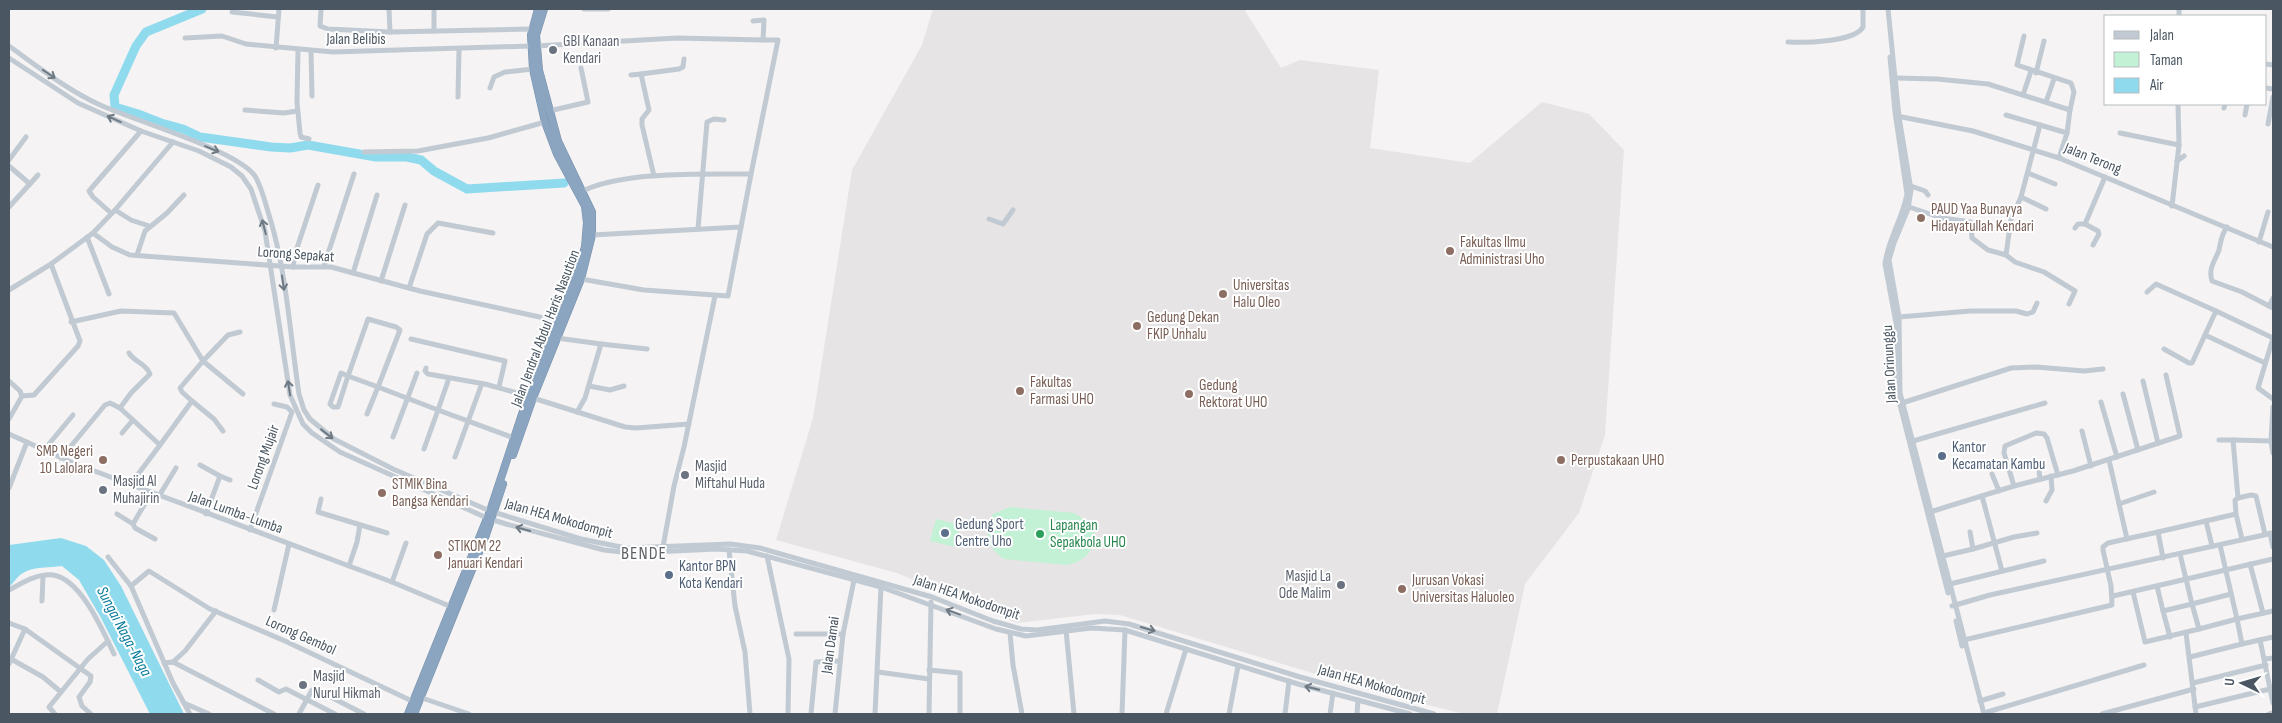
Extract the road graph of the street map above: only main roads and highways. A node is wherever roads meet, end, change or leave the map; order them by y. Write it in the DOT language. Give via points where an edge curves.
graph roads {
  1 [pos="538,9"];
  2 [pos="544,9"];
  3 [pos="533,46"];
  4 [pos="539,84"];
  5 [pos="580,192"];
  6 [pos="571,298"];
  7 [pos="530,397"];
  8 [pos="527,406"];
  9 [pos="491,515"];
  10 [pos="418,701"];
  11 [pos="408,714"];
  12 [pos="414,714"];
  1 -- 3 [label="highway, Jalan Jendral Abdul Haris Nasution" via="531,29"];
  2 -- 3 [label="highway, Jalan Jendral Abdul Haris Nasution"];
  3 -- 4 [label="highway, Jalan Jendral Abdul Haris Nasution"];
  3 -- 4 [label="highway, Jalan Jendral Abdul Haris Nasution" via="533,69"];
  4 -- 5 [label="highway, Jalan Jendral Abdul Haris Nasution"];
  4 -- 5 [label="highway, Jalan Jendral Abdul Haris Nasution" via="545,122 557,154"];
  5 -- 6 [label="highway, Jalan Jendral Abdul Haris Nasution" via="586,214 586,234"];
  5 -- 6 [label="highway, Jalan Jendral Abdul Haris Nasution" via="592,212 592,235 581,280"];
  6 -- 7 [label="highway, Jalan Jendral Abdul Haris Nasution" via="558,338"];
  6 -- 7 [label="highway, Jalan Jendral Abdul Haris Nasution" via="558,321"];
  7 -- 8 [label="highway, Jalan Jendral Abdul Haris Nasution"];
  8 -- 9 [label="highway, Jalan Jendral Abdul Haris Nasution"];
  8 -- 9 [label="highway, Jalan Jendral Abdul Haris Nasution"];
  9 -- 10 [label="highway"];
  10 -- 11 [label="highway"];
  10 -- 12 [label="highway"];
}
